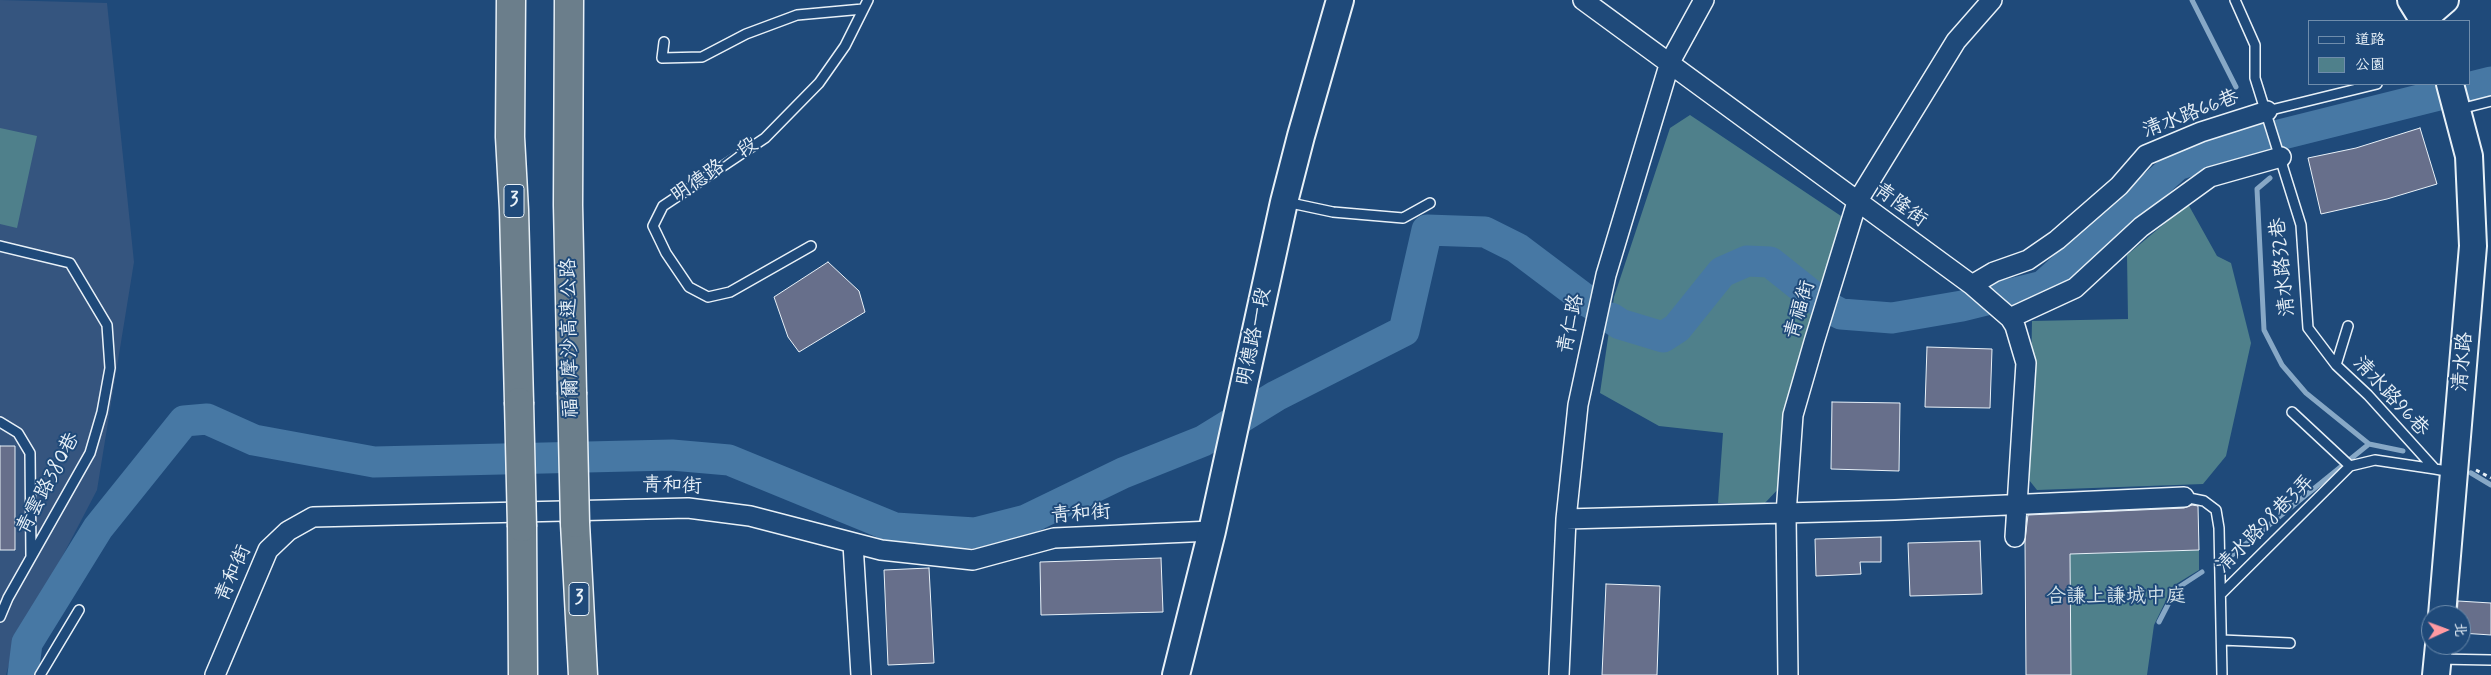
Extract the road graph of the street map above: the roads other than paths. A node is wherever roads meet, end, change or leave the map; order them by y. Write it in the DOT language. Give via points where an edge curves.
graph roads {
  1 [pos="511,0"];
  2 [pos="569,0"];
  3 [pos="868,0"];
  4 [pos="1340,0"];
  5 [pos="1583,0"];
  6 [pos="1704,0"];
  7 [pos="1992,0"];
  8 [pos="2236,0"];
  9 [pos="2444,0"];
  10 [pos="863,9"];
  11 [pos="2419,13"];
  12 [pos="664,42"];
  13 [pos="1670,62"];
  14 [pos="2373,85"];
  15 [pos="2450,85"];
  16 [pos="2491,101"];
  17 [pos="2457,110"];
  18 [pos="2267,111"];
  19 [pos="2281,157"];
  20 [pos="1284,202"];
  21 [pos="1857,202"];
  22 [pos="1430,203"];
  23 [pos="0,246"];
  24 [pos="811,246"];
  25 [pos="2482,246"];
  26 [pos="1973,286"];
  27 [pos="2009,317"];
  28 [pos="2348,326"];
  29 [pos="2336,365"];
  30 [pos="2292,412"];
  31 [pos="0,422"];
  32 [pos="2350,466"];
  33 [pos="2449,468"];
  34 [pos="2184,497"];
  35 [pos="2016,504"];
  36 [pos="1786,514"];
  37 [pos="1566,519"];
  38 [pos="1212,531"];
  39 [pos="2015,537"];
  40 [pos="853,544"];
  41 [pos="32,556"];
  42 [pos="2221,594"];
  43 [pos="2442,605"];
  44 [pos="79,610"];
  45 [pos="0,617"];
  46 [pos="2222,640"];
  47 [pos="2290,642"];
  48 [pos="2438,660"];
  49 [pos="2491,660"];
  50 [pos="40,675"];
  51 [pos="215,675"];
  52 [pos="523,675"];
  53 [pos="583,675"];
  54 [pos="861,675"];
  55 [pos="1176,675"];
  56 [pos="1559,675"];
  57 [pos="1788,675"];
  58 [pos="2222,675"];
  1 -- 52 [label="highway, 3, bridge" via="510,137 519,402"];
  2 -- 53 [label="highway, 福爾摩沙高速公路 / 3, bridge" via="568,205 575,523"];
  3 -- 10 [label="lane, 明德路一段"];
  4 -- 20 [label="street, 明德路一段"];
  5 -- 13 [label="street, 青隆街"];
  6 -- 13 [label="street, 青仁路"];
  7 -- 21 [label="street, 青福街" via="1956,41"];
  8 -- 18 [label="lane" via="2255,45 2255,78"];
  9 -- 11 [label="street"];
  10 -- 12 [label="lane" via="797,15 746,34 702,56 662,58"];
  10 -- 24 [label="lane, 明德路一段" via="845,46 812,90 765,138 663,206 653,226 666,253 689,287 708,297 730,292"];
  13 -- 21 [label="street, 青隆街"];
  13 -- 37 [label="street, 青仁路" via="1606,275 1578,405"];
  14 -- 18 [label="lane, 清水路66巷"];
  15 -- 17 [label="street, 清水路"];
  16 -- 17 [label="lane"];
  17 -- 25 [label="street, 清水路" via="2469,156"];
  18 -- 19 [label="lane, 清水路32巷"];
  18 -- 26 [label="street, 清水路66巷" via="2201,132 2146,155 2119,186 2057,240 2028,260 1994,272"];
  19 -- 27 [label="street" via="2210,176 2141,227 2075,288"];
  19 -- 29 [label="lane, 清水路32巷" via="2300,225 2308,328"];
  20 -- 22 [label="lane" via="1333,212 1403,218"];
  20 -- 38 [label="street, 明德路一段"];
  21 -- 26 [label="street, 青隆街"];
  21 -- 36 [label="street, 青福街" via="1792,415"];
  23 -- 41 [label="lane, 青雲路380巷" via="70,263 107,325 110,368 90,453"];
  25 -- 33 [label="street, 清水路"];
  26 -- 27 [label="street, 青隆街"];
  27 -- 35 [label="street, 青隆街" via="2015,326 2026,363"];
  28 -- 29 [label="lane, 清水路96巷"];
  29 -- 33 [label="lane, 清水路96巷"];
  30 -- 32 [label="lane"];
  31 -- 41 [label="lane" via="18,433 30,453"];
  32 -- 33 [label="lane" via="2375,460"];
  32 -- 42 [label="lane, 清水路98巷3弄"];
  33 -- 43 [label="street, 清水路"];
  34 -- 35 [label="street"];
  34 -- 42 [label="lane" via="2204,500 2216,510"];
  35 -- 36 [label="street"];
  35 -- 39 [label="street, 青隆街"];
  36 -- 37 [label="street"];
  36 -- 57 [label="street, 青福街"];
  37 -- 56 [label="street, 青仁路"];
  38 -- 40 [label="street, 青和街" via="1054,538 973,560"];
  38 -- 55 [label="street, 明德路一段"];
  40 -- 51 [label="street, 青和街" via="750,516 688,508 313,517 288,531 268,550"];
  40 -- 54 [label="street"];
  41 -- 45 [label="lane, 青雲路380巷"];
  42 -- 46 [label="lane, 清水路98巷3弄"];
  44 -- 50 [label="lane"];
  46 -- 47 [label="lane"];
  46 -- 58 [label="lane, 清水路98巷3弄"];
  48 -- 49 [label="lane"];
}
